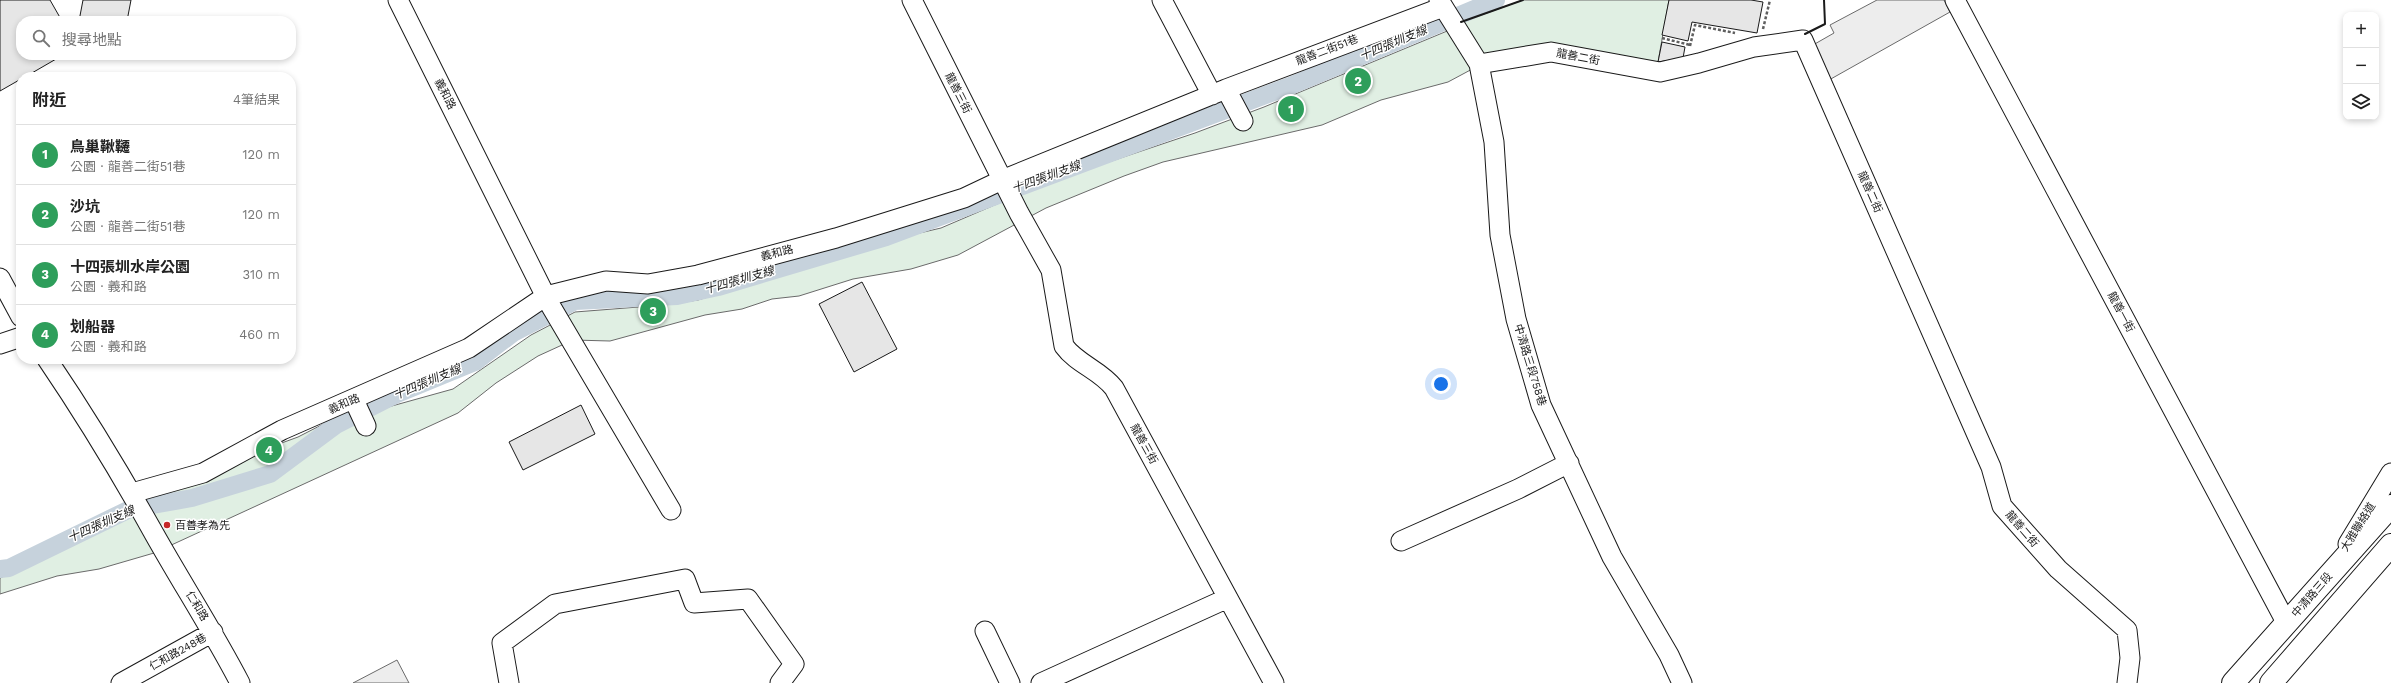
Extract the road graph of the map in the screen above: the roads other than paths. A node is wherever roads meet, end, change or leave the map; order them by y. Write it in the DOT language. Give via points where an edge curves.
graph roads {
  1 [pos="398,0"];
  2 [pos="912,0"];
  3 [pos="1162,0"];
  4 [pos="1955,0"];
  5 [pos="1441,4"];
  6 [pos="1479,64"];
  7 [pos="1219,92"];
  8 [pos="1243,121"];
  9 [pos="1003,183"];
  10 [pos="0,278"];
  11 [pos="548,299"];
  12 [pos="16,308"];
  13 [pos="16,339"];
  14 [pos="0,344"];
  15 [pos="56,364"];
  16 [pos="354,400"];
  17 [pos="366,426"];
  18 [pos="1569,463"];
  19 [pos="2391,473"];
  20 [pos="132,493"];
  21 [pos="2391,506"];
  22 [pos="671,510"];
  23 [pos="1401,541"];
  24 [pos="2391,545"];
  25 [pos="2325,580"];
  26 [pos="1228,598"];
  27 [pos="2287,624"];
  28 [pos="985,631"];
  29 [pos="213,632"];
  30 [pos="121,683"];
  31 [pos="240,683"];
  32 [pos="509,683"];
  33 [pos="780,683"];
  34 [pos="1010,683"];
  35 [pos="1042,683"];
  36 [pos="1274,683"];
  37 [pos="1682,683"];
  38 [pos="2127,683"];
  39 [pos="2233,683"];
  40 [pos="2271,683"];
  1 -- 11 [label="street, 義和路"];
  2 -- 9 [label="street, 龍善三街"];
  3 -- 7 [label="street"];
  4 -- 27 [label="street, 龍善一街"];
  5 -- 6 [label="street"];
  5 -- 7 [label="street, 龍善二街51巷"];
  6 -- 18 [label="street, 中清路三段758巷" via="1494,142 1500,235 1516,319 1541,405"];
  6 -- 38 [label="street, 龍善二街" via="1551,52 1660,72 1754,47 1804,40 1992,467 2002,506 2058,569 2127,630 2130,658"];
  7 -- 8 [label="street"];
  7 -- 9 [label="street, 龍善二街51巷"];
  9 -- 11 [label="street, 義和路" via="964,198 836,238 698,275 648,284 606,281"];
  9 -- 26 [label="street, 龍善三街" via="1051,270 1064,346 1070,354 1106,378 1114,388"];
  10 -- 12 [label="street"];
  11 -- 16 [label="street, 義和路" via="469,348"];
  11 -- 22 [label="street, 義和路" via="565,333"];
  13 -- 14 [label="street"];
  15 -- 20 [label="street"];
  16 -- 17 [label="street"];
  16 -- 20 [label="street, 義和路" via="282,430 203,473"];
  18 -- 23 [label="street" via="1518,489"];
  18 -- 37 [label="street, 中清路三段758巷" via="1612,557 1669,655"];
  19 -- 25 [label="street, 大雅聯絡道"];
  20 -- 29 [label="street, 仁和路"];
  21 -- 25 [label="main road, 中清路三段"];
  24 -- 40 [label="main road"];
  25 -- 27 [label="main road, 中清路三段"];
  26 -- 35 [label="street"];
  26 -- 36 [label="street, 龍善三街"];
  27 -- 39 [label="main road, 中清路三段"];
  28 -- 34 [label="street"];
  29 -- 30 [label="street, 仁和路248巷"];
  29 -- 31 [label="street, 仁和路"];
  32 -- 33 [label="street" via="502,643 555,604 685,579 694,603 748,599 794,664"];
}
